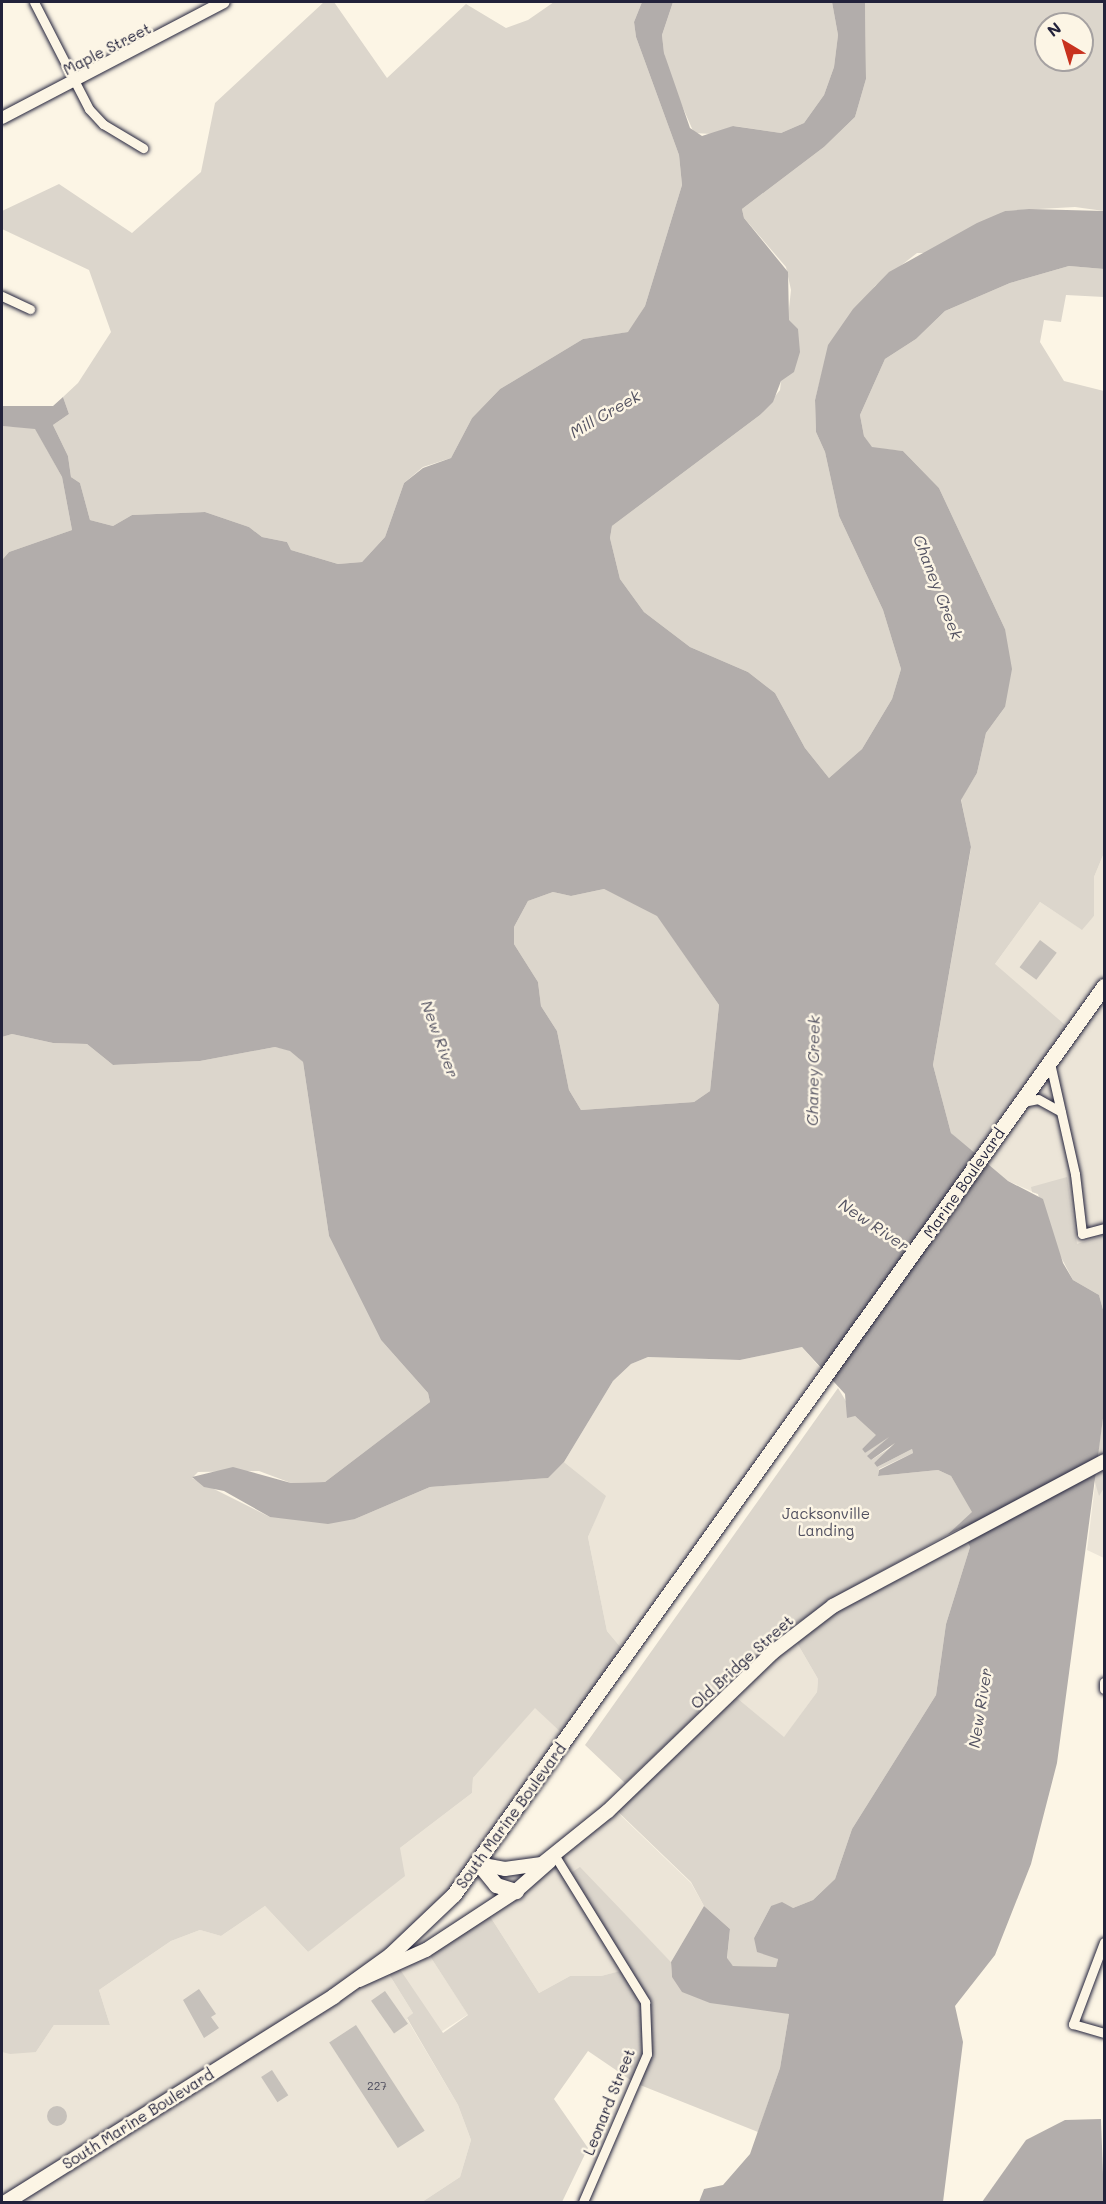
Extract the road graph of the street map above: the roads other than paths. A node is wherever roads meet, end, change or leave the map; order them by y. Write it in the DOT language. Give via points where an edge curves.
graph roads {
  1 [pos="34,2"];
  2 [pos="224,2"];
  3 [pos="74,82"];
  4 [pos="2,118"];
  5 [pos="143,148"];
  6 [pos="2,296"];
  7 [pos="30,309"];
  8 [pos="1104,986"];
  9 [pos="1050,1063"];
  10 [pos="1021,1103"];
  11 [pos="1061,1112"];
  12 [pos="1104,1228"];
  13 [pos="802,1411"];
  14 [pos="1104,1461"];
  15 [pos="1104,1682"];
  16 [pos="1104,1689"];
  17 [pos="555,1856"];
  18 [pos="479,1864"];
  19 [pos="516,1891"];
  20 [pos="1104,1942"];
  21 [pos="349,1984"];
  22 [pos="1104,2034"];
  23 [pos="11,2201"];
  24 [pos="583,2202"];
  1 -- 3 [label="street"];
  2 -- 3 [label="street, Maple Street"];
  3 -- 4 [label="street, Maple Street"];
  3 -- 5 [label="street" via="103,124"];
  6 -- 7 [label="street"];
  8 -- 9 [label="main road, Marine Boulevard"];
  9 -- 10 [label="main road, Marine Boulevard"];
  9 -- 11 [label="street"];
  10 -- 11 [label="street" via="1038,1099"];
  10 -- 13 [label="main road, Marine Boulevard"];
  11 -- 12 [label="street" via="1082,1234"];
  13 -- 18 [label="main road, South Marine Boulevard"];
  14 -- 17 [label="main road, Old Bridge Street" via="833,1606 801,1630"];
  15 -- 16 [label="street"];
  17 -- 18 [label="main road, Old Bridge Street" via="527,1867"];
  17 -- 19 [label="main road, Old Bridge Street"];
  17 -- 24 [label="street, Leonard Street" via="645,2002 647,2054"];
  18 -- 19 [label="main road" via="496,1885"];
  18 -- 21 [label="main road, South Marine Boulevard" via="423,1925"];
  19 -- 21 [label="main road, Old Bridge Street" via="426,1950 387,1971"];
  20 -- 22 [label="street" via="1073,2024"];
  21 -- 23 [label="main road, South Marine Boulevard"];
}
